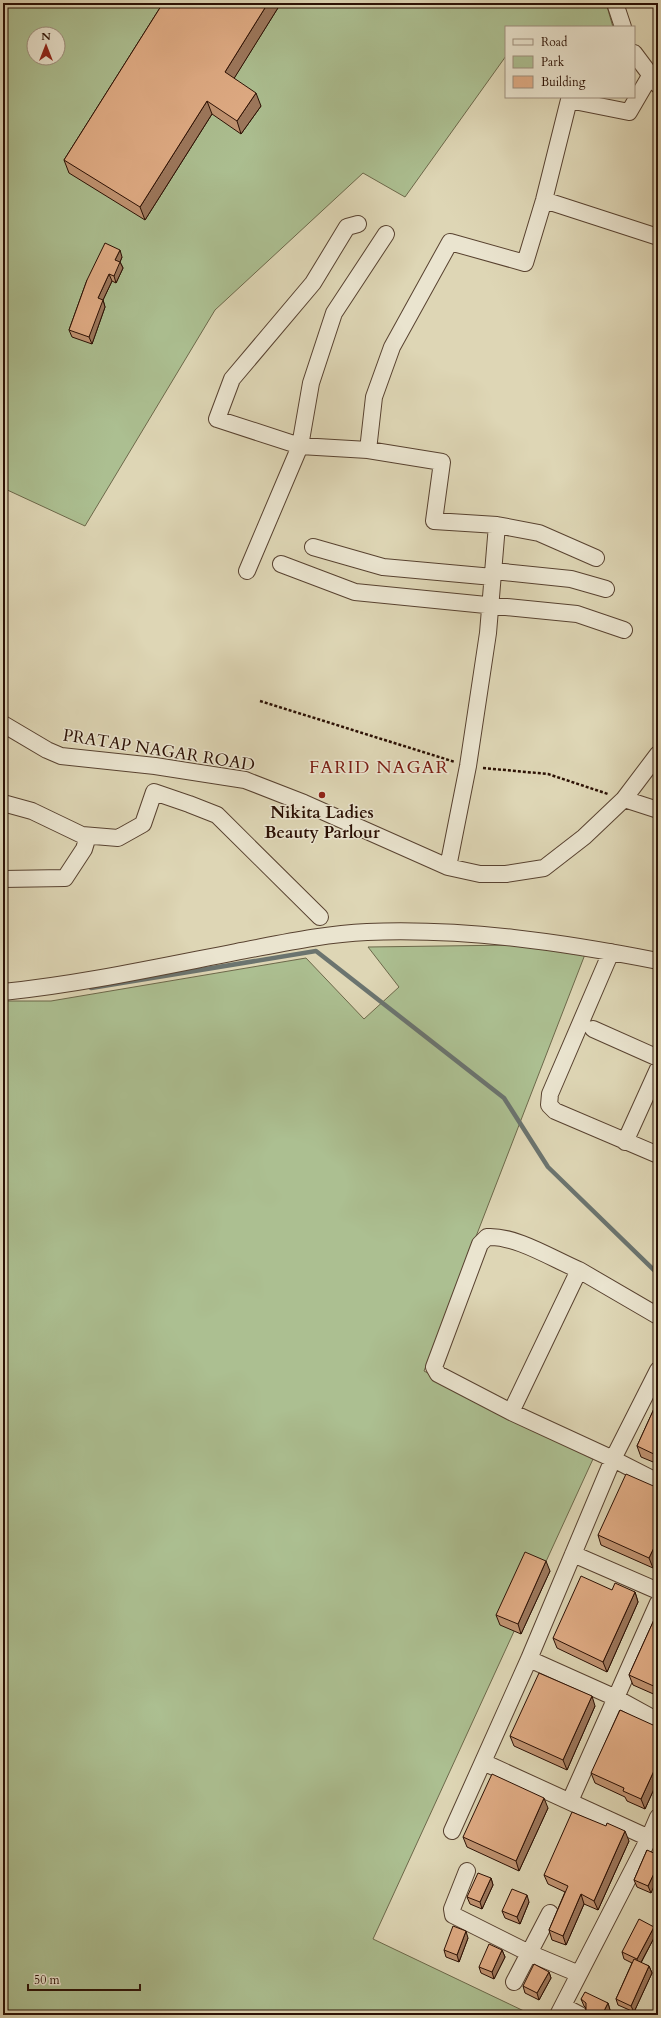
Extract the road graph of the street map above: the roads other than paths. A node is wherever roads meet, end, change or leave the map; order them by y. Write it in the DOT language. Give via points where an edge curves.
graph roads {
  1 [pos="615,3"];
  2 [pos="623,26"];
  3 [pos="635,54"];
  4 [pos="654,80"];
  5 [pos="544,200"];
  6 [pos="358,224"];
  7 [pos="386,234"];
  8 [pos="658,237"];
  9 [pos="300,446"];
  10 [pos="368,450"];
  11 [pos="497,525"];
  12 [pos="313,547"];
  13 [pos="596,558"];
  14 [pos="282,564"];
  15 [pos="247,571"];
  16 [pos="493,574"];
  17 [pos="606,589"];
  18 [pos="491,604"];
  19 [pos="624,630"];
  20 [pos="3,724"];
  21 [pos="658,754"];
  22 [pos="624,799"];
  23 [pos="3,803"];
  24 [pos="658,810"];
  25 [pos="88,836"];
  26 [pos="448,868"];
  27 [pos="3,879"];
  28 [pos="320,917"];
  29 [pos="611,952"];
  30 [pos="658,961"];
  31 [pos="3,992"];
  32 [pos="593,1029"];
  33 [pos="658,1058"];
  34 [pos="658,1069"];
  35 [pos="625,1142"];
  36 [pos="658,1155"];
  37 [pos="579,1270"];
  38 [pos="658,1316"];
  39 [pos="657,1374"];
  40 [pos="511,1412"];
  41 [pos="613,1458"];
  42 [pos="658,1482"];
  43 [pos="573,1554"];
  44 [pos="658,1591"];
  45 [pos="658,1603"];
  46 [pos="529,1659"];
  47 [pos="616,1698"];
  48 [pos="658,1722"];
  49 [pos="483,1762"];
  50 [pos="570,1801"];
  51 [pos="658,1817"];
  52 [pos="452,1831"];
  53 [pos="649,1838"];
  54 [pos="467,1871"];
  55 [pos="550,1914"];
  56 [pos="529,1953"];
  57 [pos="579,1974"];
  58 [pos="514,1982"];
  59 [pos="560,2010"];
  60 [pos="580,2015"];
  1 -- 2 [label="street"];
  3 -- 4 [label="street"];
  4 -- 5 [label="street" via="629,112 569,100"];
  5 -- 8 [label="street"];
  5 -- 10 [label="street" via="525,262 450,242 392,347 374,397"];
  6 -- 9 [label="street" via="347,227 313,283 232,379 217,420"];
  7 -- 9 [label="street" via="334,313 311,382"];
  9 -- 10 [label="street"];
  9 -- 15 [label="street"];
  10 -- 11 [label="street" via="442,462 434,521"];
  11 -- 13 [label="street" via="538,533"];
  11 -- 16 [label="street"];
  12 -- 16 [label="street" via="383,567"];
  14 -- 18 [label="street" via="355,592"];
  16 -- 17 [label="street" via="571,579"];
  16 -- 18 [label="street"];
  18 -- 19 [label="street" via="577,614"];
  18 -- 26 [label="street" via="468,766"];
  20 -- 26 [label="street, PRATAP NAGAR ROAD" via="61,756 155,766 245,780 304,803"];
  21 -- 22 [label="street, PRATAP NAGAR ROAD"];
  22 -- 24 [label="street"];
  22 -- 26 [label="street, PRATAP NAGAR ROAD" via="584,838 544,868 506,874 480,874"];
  23 -- 25 [label="street" via="32,811"];
  25 -- 27 [label="street" via="84,849 65,878"];
  25 -- 28 [label="street" via="118,838 143,824 154,792 189,804 217,815"];
  29 -- 30 [label="street"];
  29 -- 31 [label="street" via="454,932 366,932 304,939 154,968 29,990"];
  29 -- 35 [label="street" via="550,1094 549,1105 555,1111"];
  32 -- 33 [label="street"];
  34 -- 35 [label="street"];
  35 -- 36 [label="street"];
  37 -- 38 [label="street"];
  37 -- 40 [label="street"];
  37 -- 40 [label="street" via="497,1236 487,1237 480,1244 434,1367 438,1374"];
  39 -- 41 [label="street"];
  40 -- 41 [label="street"];
  41 -- 42 [label="street"];
  41 -- 43 [label="street"];
  43 -- 44 [label="street"];
  43 -- 46 [label="street"];
  45 -- 47 [label="street"];
  46 -- 47 [label="street"];
  46 -- 49 [label="street"];
  47 -- 48 [label="street"];
  47 -- 50 [label="street"];
  49 -- 50 [label="street"];
  49 -- 52 [label="street"];
  50 -- 53 [label="street"];
  51 -- 53 [label="street"];
  53 -- 57 [label="street"];
  54 -- 56 [label="street" via="452,1909 453,1915"];
  55 -- 56 [label="street"];
  56 -- 57 [label="street"];
  56 -- 58 [label="street"];
  57 -- 59 [label="street"];
  59 -- 60 [label="street"];
}
